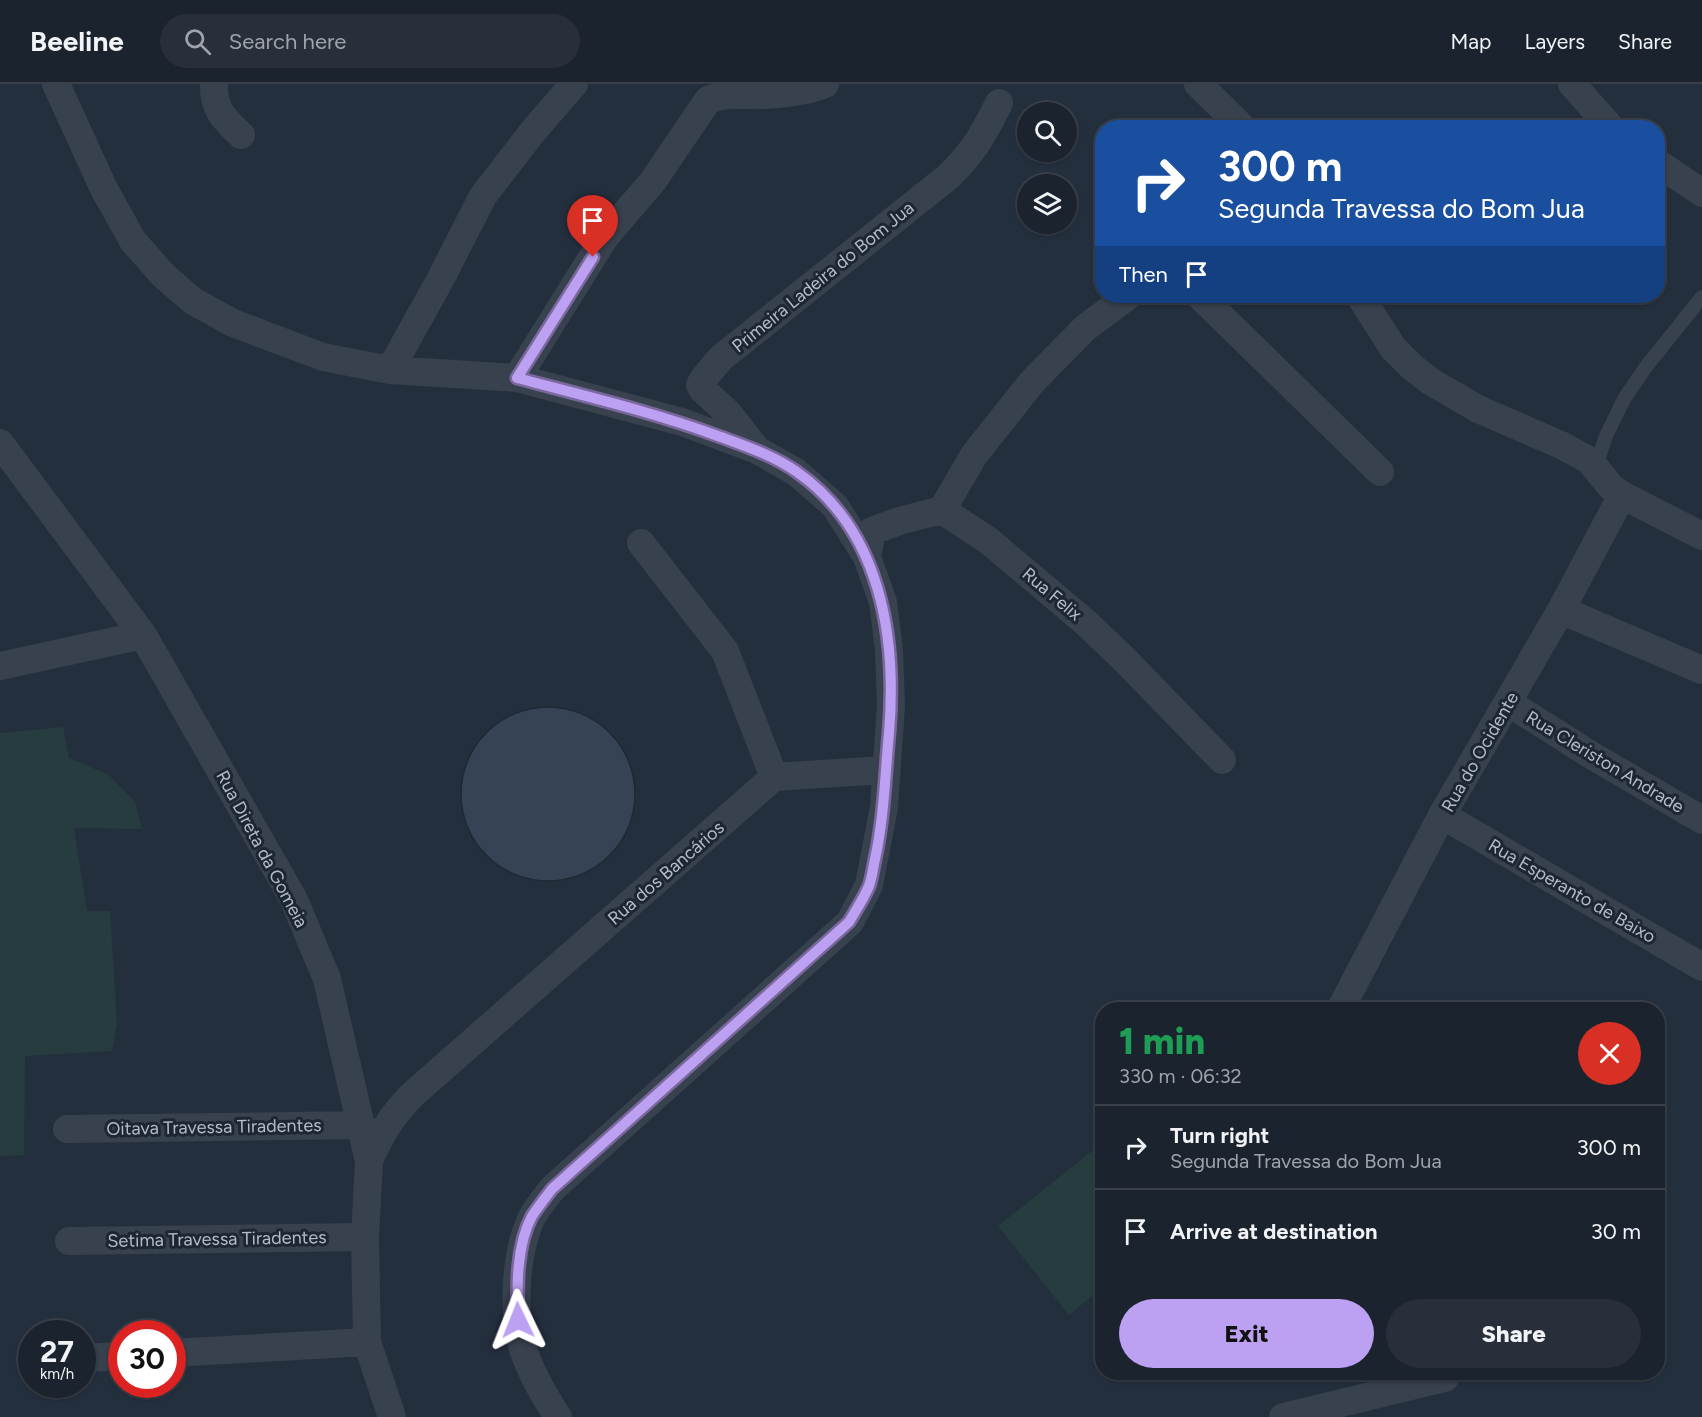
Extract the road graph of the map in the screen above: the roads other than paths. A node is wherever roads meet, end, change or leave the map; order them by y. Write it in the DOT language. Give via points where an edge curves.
graph roads {
  1 [pos="56,84"];
  2 [pos="214,84"];
  3 [pos="574,84"];
  4 [pos="825,84"];
  5 [pos="1198,84"];
  6 [pos="1572,84"];
  7 [pos="999,103"];
  8 [pos="1235,120"];
  9 [pos="1602,120"];
  10 [pos="241,135"];
  11 [pos="1665,168"];
  12 [pos="1702,193"];
  13 [pos="1702,297"];
  14 [pos="1119,303"];
  15 [pos="1207,303"];
  16 [pos="1365,303"];
  17 [pos="390,370"];
  18 [pos="517,378"];
  19 [pos="0,443"];
  20 [pos="757,450"];
  21 [pos="1595,469"];
  22 [pos="1380,472"];
  23 [pos="1622,495"];
  24 [pos="942,510"];
  25 [pos="1702,536"];
  26 [pos="641,543"];
  27 [pos="867,557"];
  28 [pos="1561,610"];
  29 [pos="143,635"];
  30 [pos="0,666"];
  31 [pos="1702,670"];
  32 [pos="1509,703"];
  33 [pos="1222,760"];
  34 [pos="885,770"];
  35 [pos="774,777"];
  36 [pos="1442,815"];
  37 [pos="1702,820"];
  38 [pos="1702,967"];
  39 [pos="1344,1002"];
  40 [pos="362,1125"];
  41 [pos="67,1129"];
  42 [pos="369,1161"];
  43 [pos="365,1237"];
  44 [pos="69,1241"];
  45 [pos="367,1342"];
  46 [pos="186,1352"];
  47 [pos="1436,1380"];
  48 [pos="392,1417"];
  49 [pos="558,1417"];
  50 [pos="1283,1417"];
  1 -- 17 [label="street" via="104,189 133,241 193,301 233,323 322,357"];
  2 -- 10 [label="street" via="220,115"];
  3 -- 17 [label="street" via="483,196"];
  4 -- 18 [label="street" via="814,89 726,95 708,100 653,181 605,237"];
  5 -- 8 [label="street"];
  6 -- 9 [label="street"];
  7 -- 20 [label="street, Primeira Ladeira do Bom Jua" via="981,140 949,176 721,358 704,378 701,387"];
  11 -- 12 [label="street"];
  13 -- 21 [label="lane" via="1624,399"];
  14 -- 24 [label="street" via="1085,328 1032,382 974,455"];
  15 -- 22 [label="street"];
  16 -- 21 [label="street" via="1394,348 1430,381 1478,409 1561,445 1589,460"];
  17 -- 18 [label="street"];
  18 -- 20 [label="street" via="682,422"];
  19 -- 29 [label="street, Rua Direta da Gomeia"];
  20 -- 27 [label="street" via="796,472 835,506"];
  21 -- 23 [label="street"];
  23 -- 25 [label="street"];
  23 -- 28 [label="street, Rua do Ocidente"];
  24 -- 27 [label="street" via="872,531"];
  24 -- 33 [label="street, Rua Felix" via="989,542 1085,622"];
  26 -- 35 [label="street" via="725,651"];
  27 -- 34 [label="street" via="883,602 889,650 891,706"];
  28 -- 31 [label="street"];
  28 -- 32 [label="street, Rua do Ocidente"];
  29 -- 30 [label="street"];
  29 -- 40 [label="street, Rua Direta da Gomeia" via="294,900 327,979"];
  32 -- 36 [label="street, Rua do Ocidente"];
  32 -- 37 [label="street, Rua Cleriston Andrade"];
  34 -- 35 [label="street"];
  34 -- 49 [label="street" via="884,807 869,885 849,922 552,1189 531,1218 522,1248 518,1320 526,1359"];
  35 -- 42 [label="street, Rua dos Bancários" via="412,1095 382,1132"];
  36 -- 38 [label="street, Rua Esperanto de Baixo"];
  36 -- 39 [label="street, Rua do Ocidente"];
  40 -- 41 [label="street, Oitava Travessa Tiradentes"];
  40 -- 42 [label="street, Rua Direta da Gomeia"];
  42 -- 43 [label="street, Rua Direta da Gomeia"];
  43 -- 44 [label="street, Setima Travessa Tiradentes"];
  43 -- 45 [label="street, Rua Direta da Gomeia"];
  45 -- 46 [label="street"];
  45 -- 48 [label="street, Rua Direta da Gomeia"];
  47 -- 50 [label="street"];
}
